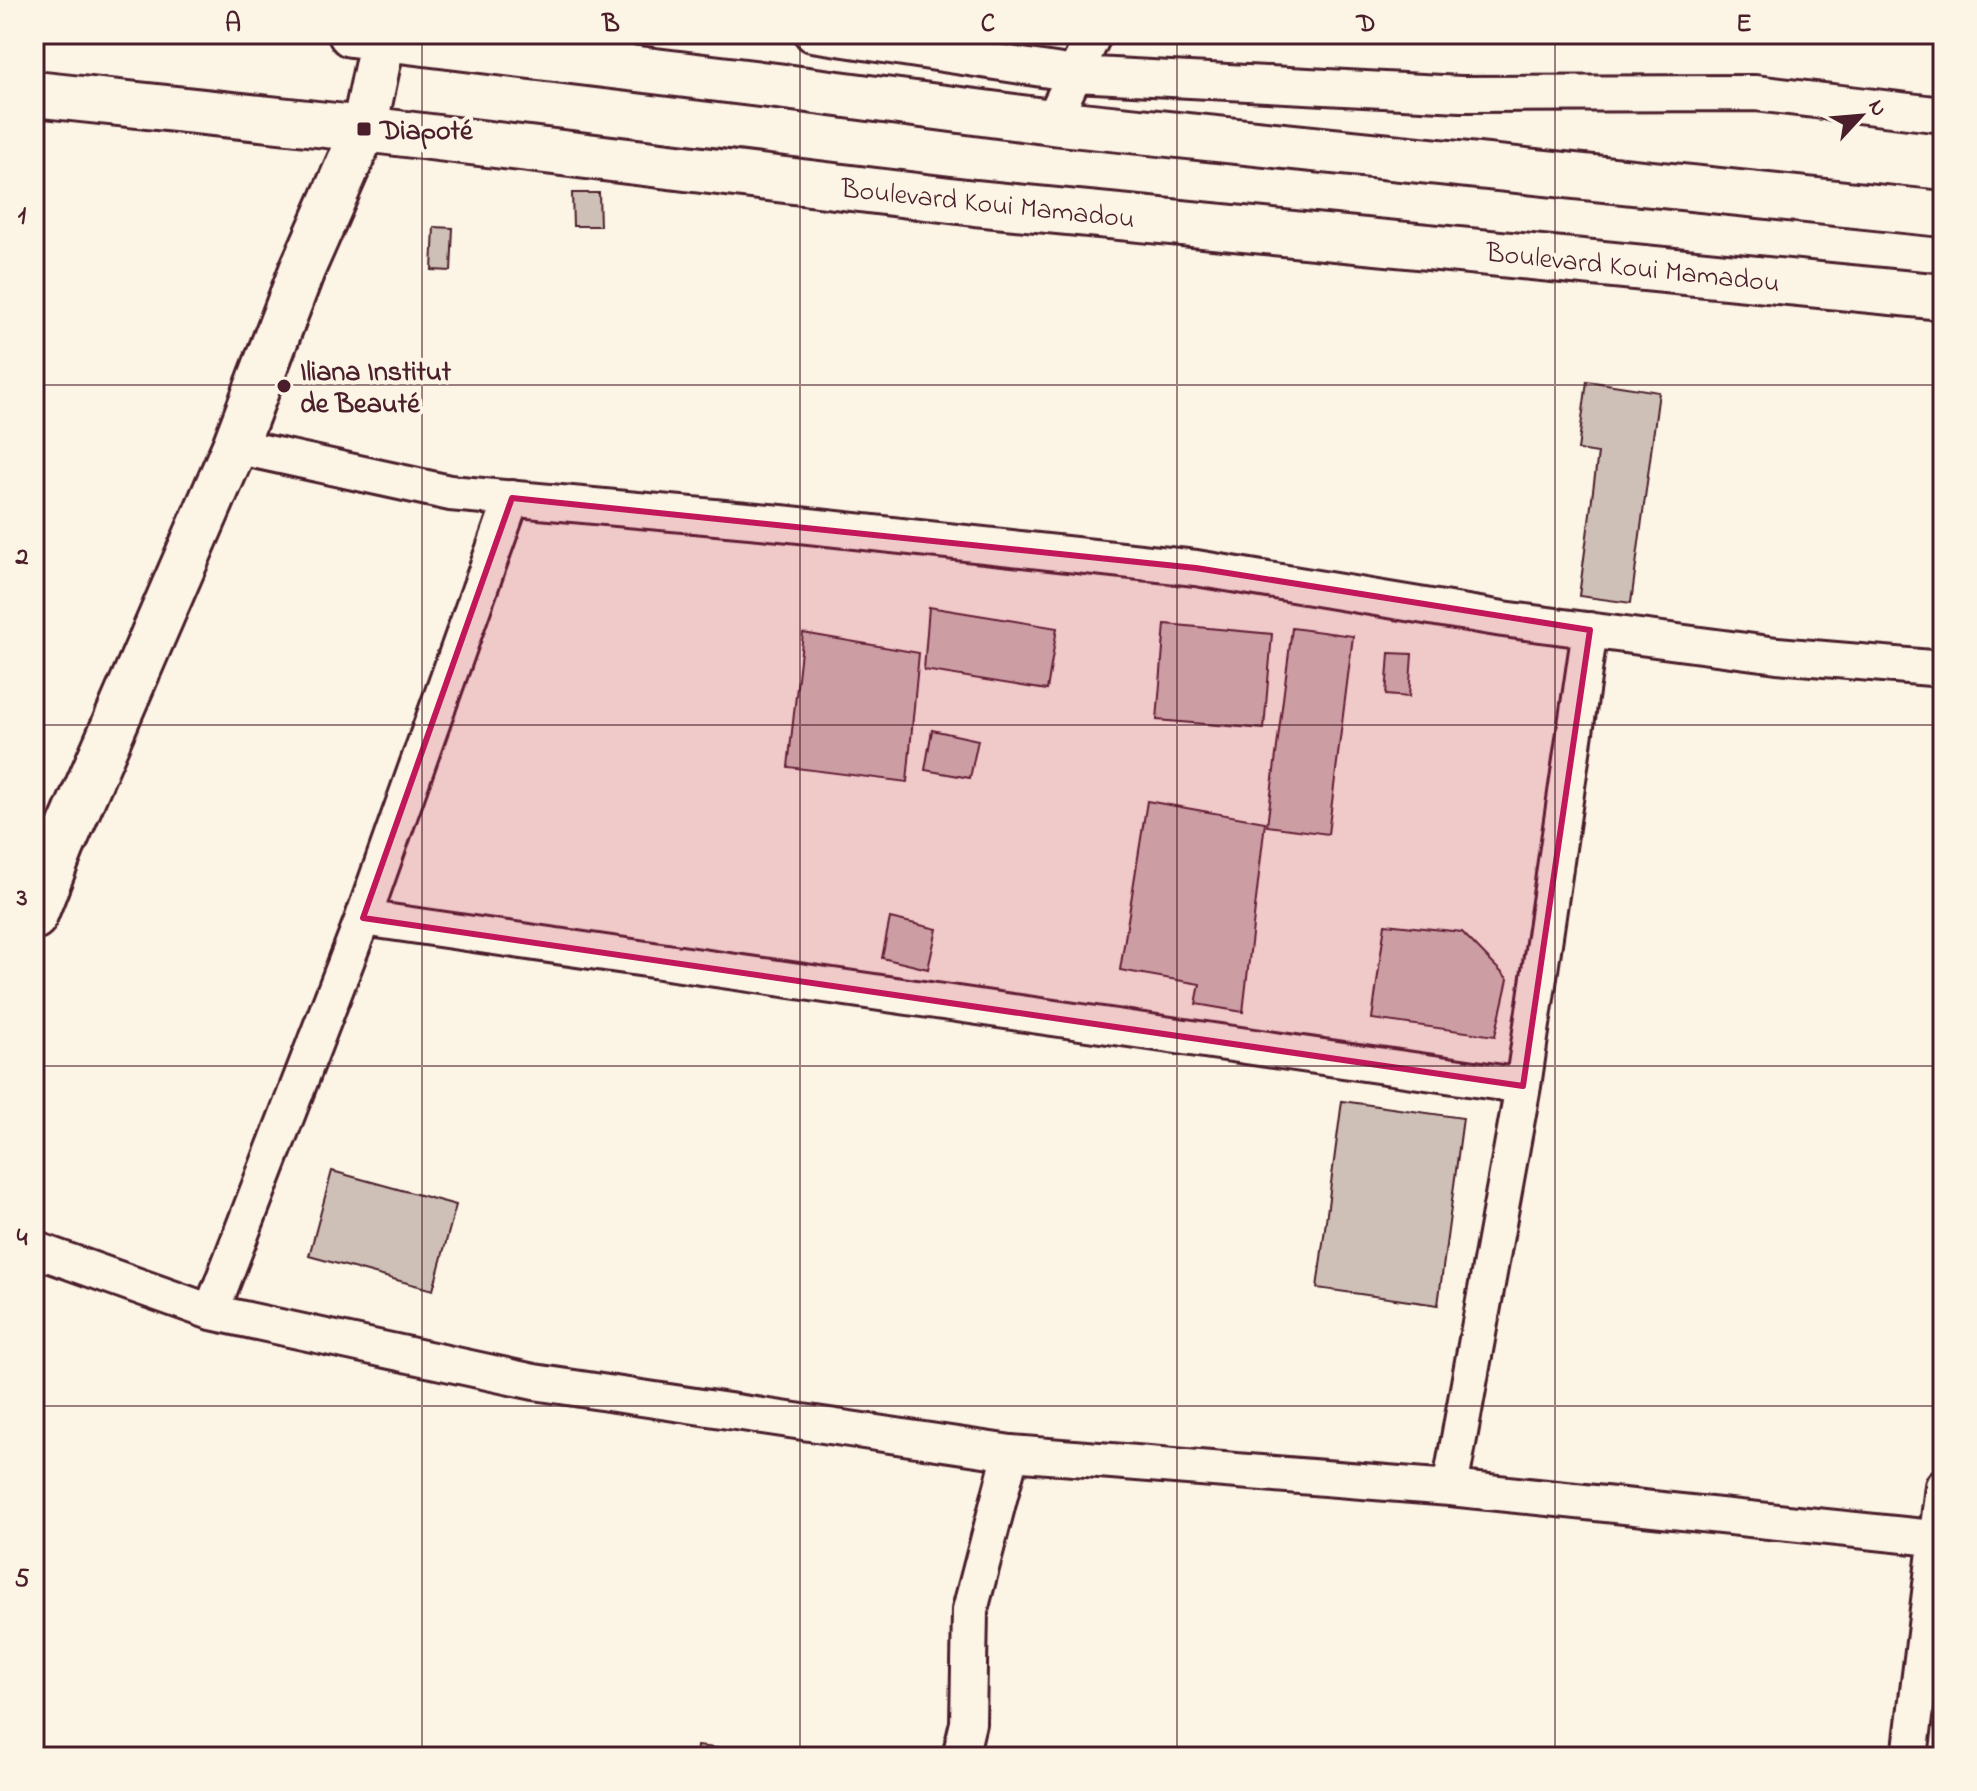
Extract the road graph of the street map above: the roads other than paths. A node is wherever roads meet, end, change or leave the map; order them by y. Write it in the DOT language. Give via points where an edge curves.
graph roads {
  1 [pos="812,34"];
  2 [pos="1094,34"];
  3 [pos="367,36"];
  4 [pos="1075,74"];
  5 [pos="34,94"];
  6 [pos="1943,115"];
  7 [pos="1052,122"];
  8 [pos="364,129"];
  9 [pos="1943,214"];
  10 [pos="1943,297"];
  11 [pos="235,446"];
  12 [pos="512,498"];
  13 [pos="1590,630"];
  14 [pos="1943,669"];
  15 [pos="34,917"];
  16 [pos="363,918"];
  17 [pos="1523,1086"];
  18 [pos="34,1249"];
  19 [pos="211,1312"];
  20 [pos="1011,1453"];
  21 [pos="1943,1486"];
  22 [pos="1450,1488"];
  23 [pos="1940,1539"];
  24 [pos="960,1757"];
  25 [pos="1910,1757"];
  1 -- 4 [label="street"];
  2 -- 4 [label="street"];
  3 -- 7 [label="main road"];
  3 -- 8 [label="main road"];
  4 -- 6 [label="street" via="1461,94 1755,93"];
  4 -- 7 [label="street"];
  5 -- 8 [label="main road, Boulevard Koui Mamadou"];
  7 -- 9 [label="main road"];
  8 -- 10 [label="main road, Boulevard Koui Mamadou" via="975,203"];
  8 -- 11 [label="main road" via="302,270"];
  11 -- 12 [label="street" via="450,493"];
  11 -- 15 [label="main road"];
  12 -- 13 [label="street" via="1196,568"];
  12 -- 16 [label="street"];
  13 -- 14 [label="street" via="1777,655"];
  13 -- 17 [label="street"];
  16 -- 17 [label="street"];
  16 -- 19 [label="street"];
  17 -- 22 [label="street"];
  18 -- 19 [label="street"];
  19 -- 20 [label="street" via="534,1382"];
  20 -- 22 [label="street"];
  20 -- 24 [label="street" via="970,1610 968,1723"];
  21 -- 23 [label="street"];
  22 -- 23 [label="street"];
  23 -- 25 [label="street"];
}
